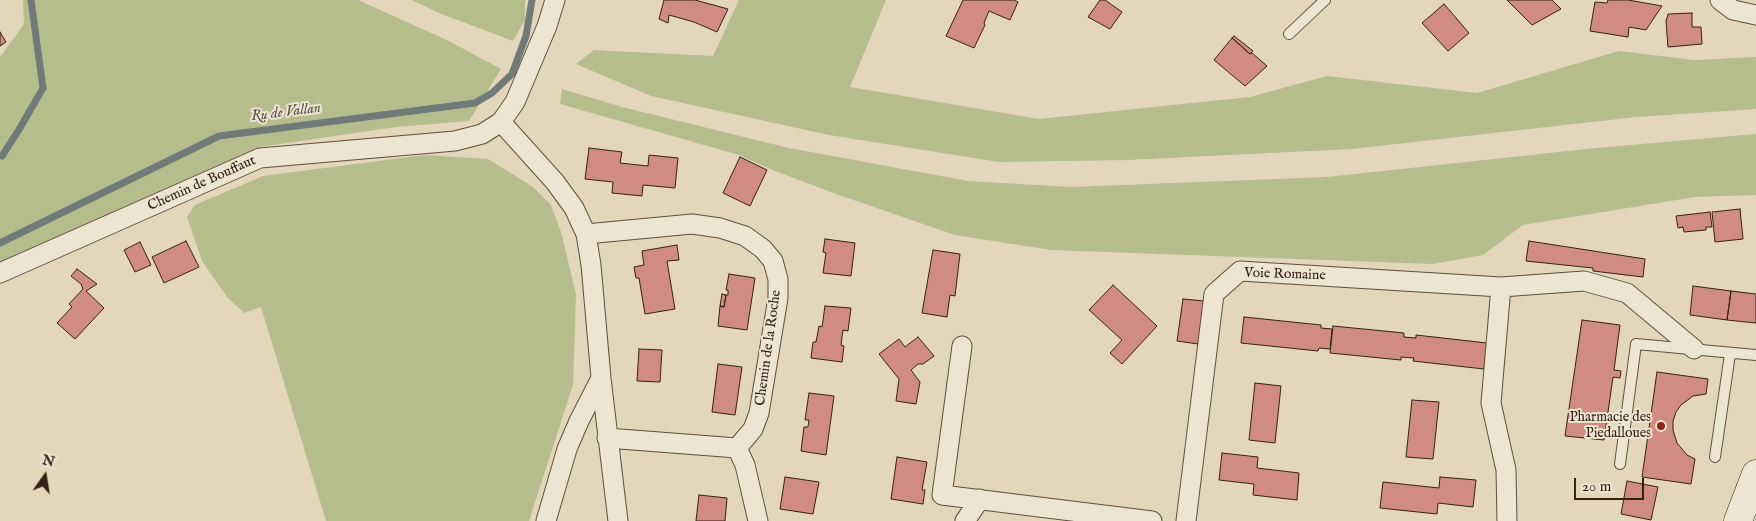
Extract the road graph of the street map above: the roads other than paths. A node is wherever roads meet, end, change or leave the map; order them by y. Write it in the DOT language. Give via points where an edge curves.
graph roads {
  1 [pos="555,0"];
  2 [pos="1325,0"];
  3 [pos="1720,0"];
  4 [pos="1756,15"];
  5 [pos="1289,34"];
  6 [pos="502,122"];
  7 [pos="586,234"];
  8 [pos="0,273"];
  9 [pos="1501,287"];
  10 [pos="962,346"];
  11 [pos="1694,349"];
  12 [pos="1730,354"];
  13 [pos="1756,355"];
  14 [pos="601,378"];
  15 [pos="607,438"];
  16 [pos="737,448"];
  17 [pos="1715,457"];
  18 [pos="1620,464"];
  19 [pos="1756,474"];
  20 [pos="980,499"];
  21 [pos="546,521"];
  22 [pos="618,521"];
  23 [pos="758,521"];
  24 [pos="965,521"];
  25 [pos="1152,521"];
  26 [pos="1186,521"];
  27 [pos="1507,521"];
  28 [pos="1738,521"];
  1 -- 6 [label="street" via="514,102"];
  2 -- 5 [label="lane"];
  3 -- 4 [label="street" via="1733,10"];
  6 -- 7 [label="street" via="555,182 574,208"];
  6 -- 8 [label="street, Chemin de Bouffaut" via="482,134 455,140 260,158"];
  7 -- 14 [label="street"];
  7 -- 16 [label="street, Chemin de la Roche" via="692,224 745,236 773,260 778,298 760,413 753,429"];
  9 -- 11 [label="street, Voie Romaine" via="1584,281 1626,293"];
  9 -- 26 [label="street, Voie Romaine" via="1240,271 1214,294"];
  9 -- 27 [label="street" via="1491,403 1506,470"];
  10 -- 20 [label="street" via="942,495"];
  11 -- 12 [label="lane"];
  11 -- 18 [label="lane" via="1636,344"];
  12 -- 13 [label="lane"];
  12 -- 17 [label="lane"];
  14 -- 15 [label="street"];
  14 -- 21 [label="street" via="567,449"];
  15 -- 16 [label="street"];
  15 -- 22 [label="street"];
  16 -- 23 [label="street" via="745,465"];
  19 -- 28 [label="main road"];
  20 -- 24 [label="street"];
  20 -- 25 [label="street"];
}
